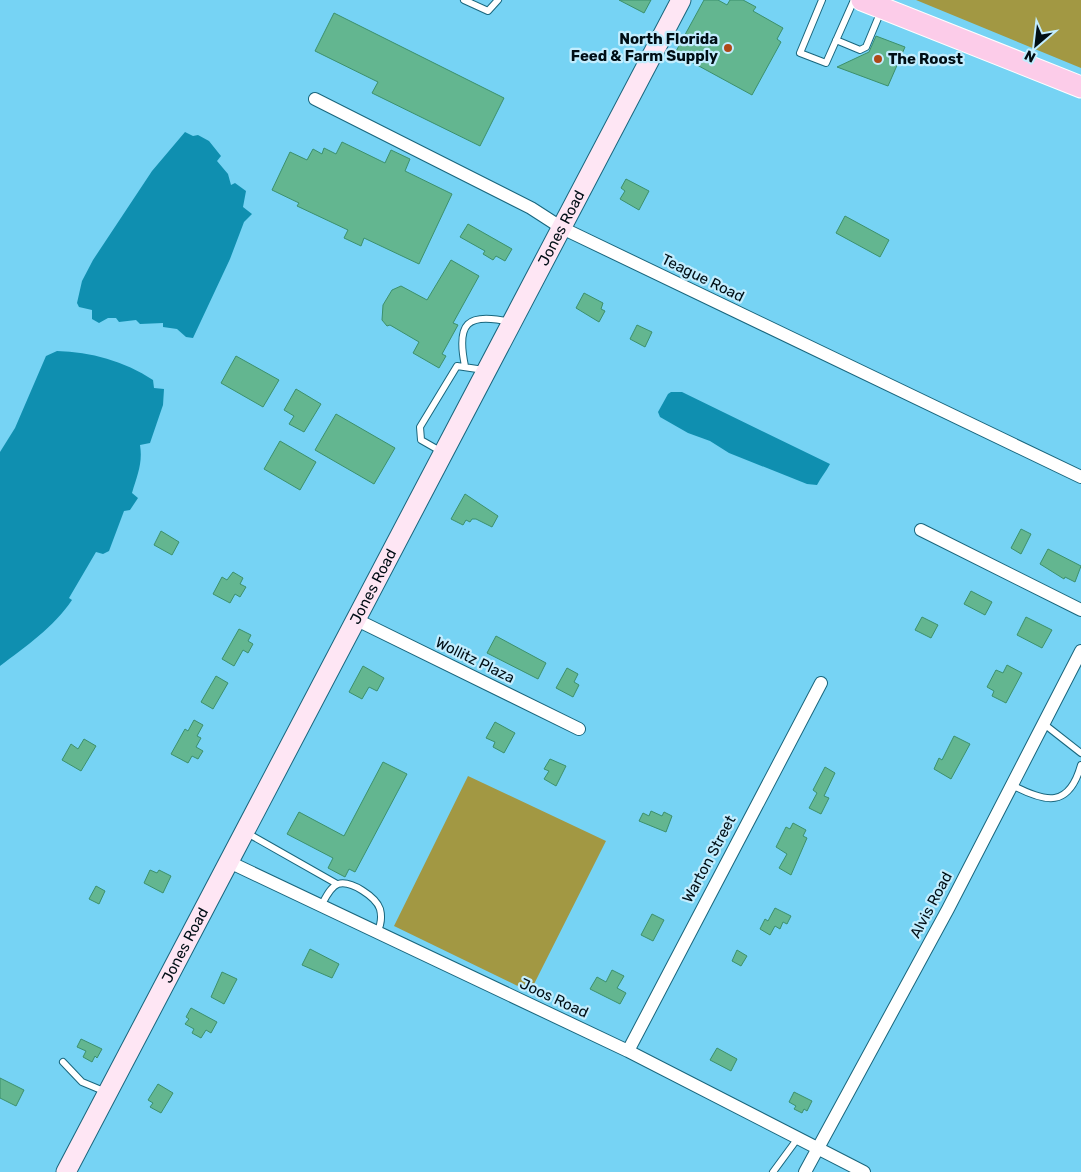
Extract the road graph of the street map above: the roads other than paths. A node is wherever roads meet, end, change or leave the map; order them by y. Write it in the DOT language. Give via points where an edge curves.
graph roads {
  1 [pos="464,0"];
  2 [pos="498,0"];
  3 [pos="681,0"];
  4 [pos="822,0"];
  5 [pos="854,0"];
  6 [pos="862,0"];
  7 [pos="883,8"];
  8 [pos="836,40"];
  9 [pos="1081,88"];
  10 [pos="315,99"];
  11 [pos="562,228"];
  12 [pos="513,322"];
  13 [pos="465,366"];
  14 [pos="487,370"];
  15 [pos="444,453"];
  16 [pos="1081,477"];
  17 [pos="922,530"];
  18 [pos="1081,610"];
  19 [pos="357,620"];
  20 [pos="1081,651"];
  21 [pos="821,683"];
  22 [pos="1044,724"];
  23 [pos="579,729"];
  24 [pos="1081,753"];
  25 [pos="1081,764"];
  26 [pos="1012,785"];
  27 [pos="244,831"];
  28 [pos="228,862"];
  29 [pos="337,884"];
  30 [pos="321,906"];
  31 [pos="377,932"];
  32 [pos="628,1051"];
  33 [pos="64,1062"];
  34 [pos="107,1093"];
  35 [pos="798,1138"];
  36 [pos="818,1147"];
  37 [pos="66,1172"];
  38 [pos="773,1172"];
  39 [pos="805,1172"];
  40 [pos="864,1172"];
  1 -- 2 [label="lane" via="488,11"];
  3 -- 11 [label="street, Jones Road"];
  4 -- 8 [label="lane" via="800,53 826,63"];
  5 -- 8 [label="lane"];
  6 -- 7 [label="main road"];
  7 -- 8 [label="lane" via="866,47 860,50"];
  7 -- 9 [label="main road"];
  10 -- 11 [label="street, Teague Road" via="531,208"];
  11 -- 12 [label="street, Jones Road"];
  11 -- 16 [label="street, Teague Road"];
  12 -- 13 [label="lane" via="491,318 472,321 463,329"];
  12 -- 14 [label="street, Jones Road"];
  13 -- 14 [label="lane"];
  13 -- 15 [label="lane" via="457,366 451,373 420,427 421,440"];
  14 -- 15 [label="street, Jones Road"];
  15 -- 19 [label="street, Jones Road"];
  17 -- 18 [label="street"];
  19 -- 23 [label="street, Wollitz Plaza"];
  19 -- 27 [label="street, Jones Road"];
  20 -- 22 [label="street, Alvis Road"];
  21 -- 32 [label="street, Warton Street"];
  22 -- 24 [label="lane"];
  22 -- 26 [label="street, Alvis Road"];
  25 -- 26 [label="lane" via="1071,789 1056,800 1027,794"];
  26 -- 36 [label="street, Alvis Road"];
  27 -- 28 [label="street, Jones Road"];
  27 -- 29 [label="lane"];
  28 -- 30 [label="street, Joos Road"];
  28 -- 34 [label="street, Jones Road"];
  29 -- 30 [label="lane"];
  29 -- 31 [label="lane" via="350,883 361,889 380,908 381,924"];
  30 -- 31 [label="street, Joos Road"];
  31 -- 32 [label="street, Joos Road"];
  32 -- 35 [label="street, Joos Road"];
  33 -- 34 [label="lane" via="82,1082"];
  34 -- 37 [label="street, Jones Road"];
  35 -- 36 [label="street, Joos Road"];
  35 -- 38 [label="lane"];
  36 -- 39 [label="street, Alvis Road"];
  36 -- 40 [label="street, Joos Road"];
}
